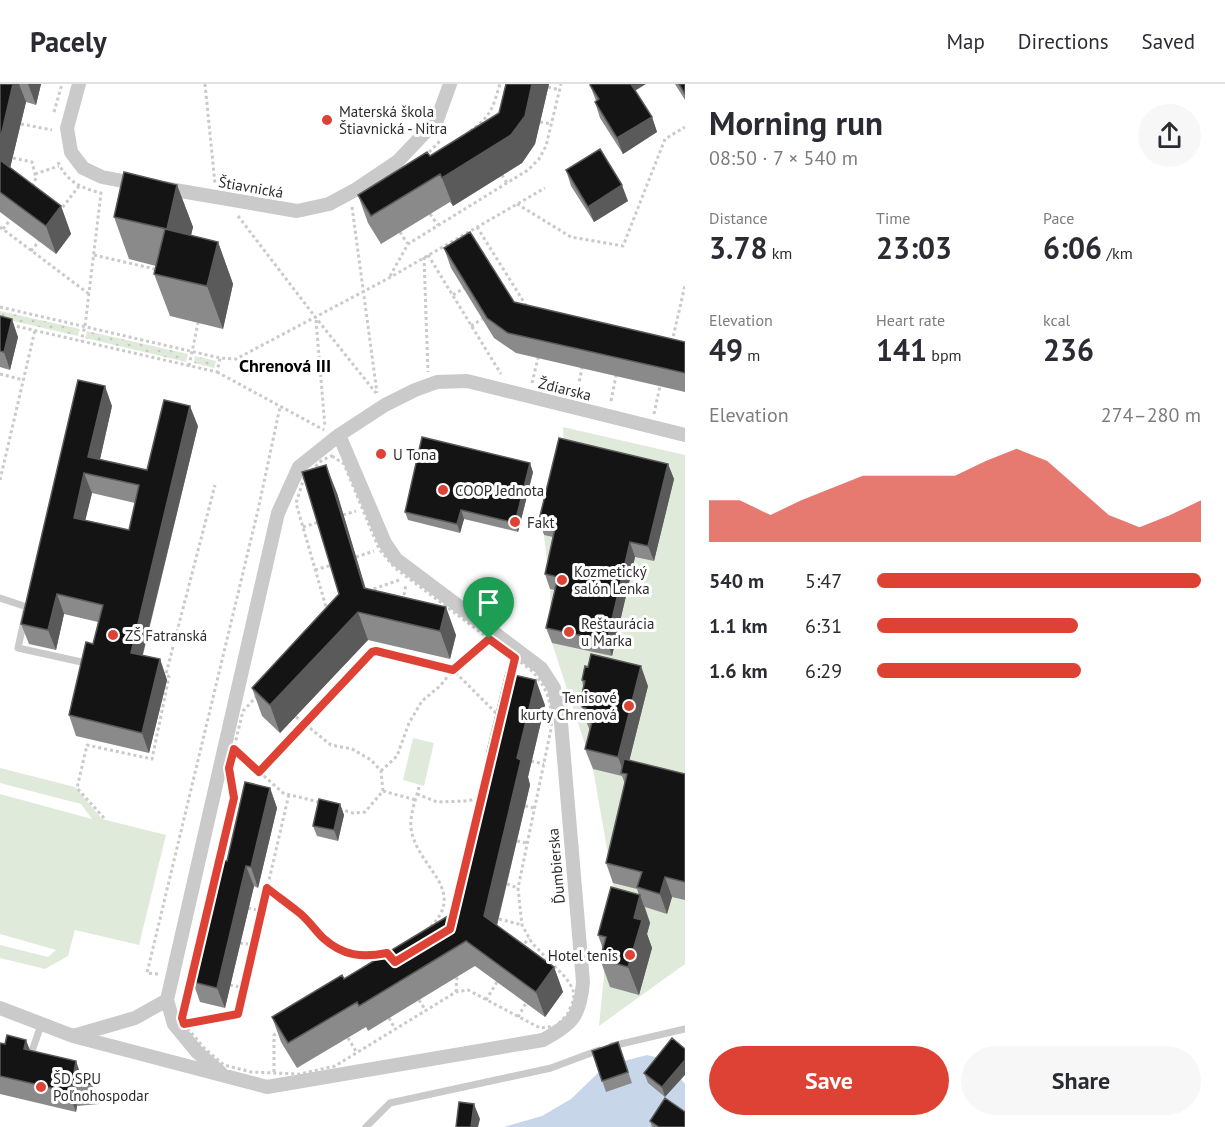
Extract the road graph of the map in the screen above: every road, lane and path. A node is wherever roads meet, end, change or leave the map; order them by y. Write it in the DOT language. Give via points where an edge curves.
graph roads {
  1 [pos="60,84"];
  2 [pos="79,84"];
  3 [pos="205,84"];
  4 [pos="450,84"];
  5 [pos="500,84"];
  6 [pos="561,84"];
  7 [pos="548,87"];
  8 [pos="560,90"];
  9 [pos="492,111"];
  10 [pos="500,113"];
  11 [pos="54,114"];
  12 [pos="53,122"];
  13 [pos="540,122"];
  14 [pos="21,124"];
  15 [pos="551,124"];
  16 [pos="685,127"];
  17 [pos="52,130"];
  18 [pos="471,130"];
  19 [pos="443,136"];
  20 [pos="461,136"];
  21 [pos="476,138"];
  22 [pos="53,140"];
  23 [pos="438,144"];
  24 [pos="442,149"];
  25 [pos="57,157"];
  26 [pos="13,158"];
  27 [pos="422,159"];
  28 [pos="60,166"];
  29 [pos="35,174"];
  30 [pos="502,175"];
  31 [pos="507,183"];
  32 [pos="80,186"];
  33 [pos="31,188"];
  34 [pos="545,188"];
  35 [pos="472,194"];
  36 [pos="217,198"];
  37 [pos="476,201"];
  38 [pos="360,202"];
  39 [pos="517,204"];
  40 [pos="352,206"];
  41 [pos="345,210"];
  42 [pos="430,214"];
  43 [pos="247,215"];
  44 [pos="10,220"];
  45 [pos="53,220"];
  46 [pos="438,225"];
  47 [pos="477,227"];
  48 [pos="2,228"];
  49 [pos="400,232"];
  50 [pos="39,241"];
  51 [pos="408,244"];
  52 [pos="31,251"];
  53 [pos="94,255"];
  54 [pos="426,256"];
  55 [pos="500,265"];
  56 [pos="160,267"];
  57 [pos="495,268"];
  58 [pos="389,278"];
  59 [pos="685,285"];
  60 [pos="464,288"];
  61 [pos="365,291"];
  62 [pos="89,294"];
  63 [pos="453,295"];
  64 [pos="519,295"];
  65 [pos="514,298"];
  66 [pos="0,307"];
  67 [pos="531,312"];
  68 [pos="316,318"];
  69 [pos="482,319"];
  70 [pos="198,323"];
  71 [pos="12,325"];
  72 [pos="85,326"];
  73 [pos="471,326"];
  74 [pos="35,330"];
  75 [pos="81,341"];
  76 [pos="671,344"];
  77 [pos="678,345"];
  78 [pos="669,350"];
  79 [pos="192,352"];
  80 [pos="220,358"];
  81 [pos="538,358"];
  82 [pos="189,366"];
  83 [pos="582,368"];
  84 [pos="217,372"];
  85 [pos="0,374"];
  86 [pos="616,376"];
  87 [pos="432,378"];
  88 [pos="504,379"];
  89 [pos="23,380"];
  90 [pos="532,386"];
  91 [pos="660,386"];
  92 [pos="576,396"];
  93 [pos="381,400"];
  94 [pos="610,405"];
  95 [pos="280,407"];
  96 [pos="654,415"];
  97 [pos="339,435"];
  98 [pos="685,435"];
  99 [pos="0,480"];
  100 [pos="215,485"];
  101 [pos="362,508"];
  102 [pos="343,515"];
  103 [pos="319,522"];
  104 [pos="303,527"];
  105 [pos="379,549"];
  106 [pos="356,557"];
  107 [pos="332,565"];
  108 [pos="315,570"];
  109 [pos="407,577"];
  110 [pos="366,591"];
  111 [pos="0,598"];
  112 [pos="440,602"];
  113 [pos="335,605"];
  114 [pos="326,608"];
  115 [pos="401,610"];
  116 [pos="438,611"];
  117 [pos="319,630"];
  118 [pos="325,636"];
  119 [pos="489,639"];
  120 [pos="393,646"];
  121 [pos="391,654"];
  122 [pos="428,654"];
  123 [pos="351,658"];
  124 [pos="515,658"];
  125 [pos="288,662"];
  126 [pos="86,663"];
  127 [pos="426,663"];
  128 [pos="358,665"];
  129 [pos="295,668"];
  130 [pos="513,668"];
  131 [pos="453,670"];
  132 [pos="265,688"];
  133 [pos="320,691"];
  134 [pos="271,694"];
  135 [pos="328,698"];
  136 [pos="503,707"];
  137 [pos="296,717"];
  138 [pos="304,724"];
  139 [pos="234,749"];
  140 [pos="531,761"];
  141 [pos="544,764"];
  142 [pos="381,771"];
  143 [pos="259,772"];
  144 [pos="419,786"];
  145 [pos="383,791"];
  146 [pos="289,794"];
  147 [pos="417,794"];
  148 [pos="482,796"];
  149 [pos="488,798"];
  150 [pos="416,800"];
  151 [pos="525,806"];
  152 [pos="479,808"];
  153 [pos="535,808"];
  154 [pos="104,818"];
  155 [pos="229,821"];
  156 [pos="238,823"];
  157 [pos="272,830"];
  158 [pos="280,832"];
  159 [pos="517,841"];
  160 [pos="527,843"];
  161 [pos="221,855"];
  162 [pos="230,858"];
  163 [pos="263,865"];
  164 [pos="272,867"];
  165 [pos="507,884"];
  166 [pos="267,888"];
  167 [pos="518,888"];
  168 [pos="210,899"];
  169 [pos="217,901"];
  170 [pos="249,908"];
  171 [pos="262,911"];
  172 [pos="499,919"];
  173 [pos="522,925"];
  174 [pos="202,934"];
  175 [pos="423,934"];
  176 [pos="209,936"];
  177 [pos="529,938"];
  178 [pos="240,943"];
  179 [pos="254,945"];
  180 [pos="397,949"];
  181 [pos="520,951"];
  182 [pos="387,953"];
  183 [pos="391,958"];
  184 [pos="554,964"];
  185 [pos="549,971"];
  186 [pos="192,977"];
  187 [pos="457,977"];
  188 [pos="199,979"];
  189 [pos="497,982"];
  190 [pos="155,983"];
  191 [pos="230,986"];
  192 [pos="244,988"];
  193 [pos="456,992"];
  194 [pos="167,1000"];
  195 [pos="419,1000"];
  196 [pos="486,1000"];
  197 [pos="526,1003"];
  198 [pos="0,1008"];
  199 [pos="426,1011"];
  200 [pos="518,1017"];
  201 [pos="389,1018"];
  202 [pos="41,1024"];
  203 [pos="184,1024"];
  204 [pos="289,1026"];
  205 [pos="395,1029"];
  206 [pos="685,1029"];
  207 [pos="73,1036"];
  208 [pos="348,1038"];
  209 [pos="21,1051"];
  210 [pos="357,1053"];
  211 [pos="274,1074"];
  212 [pos="224,1075"];
  213 [pos="366,1127"];
  1 -- 11 [label="path"];
  2 -- 36 [label="street, Štiavnická" via="67,128 71,152 83,168 102,177"];
  3 -- 36 [label="path"];
  4 -- 36 [label="street, Štiavnická" via="437,120 398,161 329,204 297,211"];
  5 -- 9 [label="path"];
  6 -- 8 [label="path"];
  7 -- 8 [label="path"];
  8 -- 15 [label="path"];
  9 -- 10 [label="path"];
  9 -- 18 [label="path"];
  12 -- 17 [label="path"];
  13 -- 15 [label="path"];
  14 -- 17 [label="path"];
  15 -- 31 [label="path" via="539,159"];
  16 -- 39 [label="path" via="665,139 623,246 571,237"];
  17 -- 22 [label="path"];
  18 -- 20 [label="path"];
  18 -- 21 [label="path"];
  19 -- 23 [label="path"];
  23 -- 24 [label="path"];
  23 -- 27 [label="path"];
  25 -- 28 [label="path"];
  26 -- 29 [label="path" via="32,162"];
  28 -- 29 [label="path"];
  28 -- 32 [label="path"];
  29 -- 33 [label="path"];
  30 -- 31 [label="path"];
  31 -- 37 [label="path"];
  32 -- 45 [label="path"];
  32 -- 53 [label="path" via="101,193"];
  34 -- 39 [label="path"];
  35 -- 37 [label="path"];
  37 -- 46 [label="path"];
  38 -- 40 [label="path"];
  39 -- 47 [label="path"];
  40 -- 41 [label="path"];
  40 -- 61 [label="path"];
  42 -- 46 [label="path"];
  43 -- 68 [label="path" via="237,214"];
  44 -- 48 [label="path"];
  46 -- 51 [label="path"];
  47 -- 54 [label="path"];
  47 -- 55 [label="path"];
  48 -- 52 [label="path"];
  49 -- 51 [label="path"];
  50 -- 52 [label="path"];
  51 -- 58 [label="path"];
  52 -- 62 [label="path"];
  53 -- 56 [label="path" via="159,270"];
  53 -- 62 [label="path"];
  54 -- 58 [label="path"];
  54 -- 63 [label="path"];
  54 -- 87 [label="path"];
  55 -- 57 [label="path"];
  55 -- 64 [label="path"];
  58 -- 61 [label="path"];
  59 -- 76 [label="path"];
  60 -- 63 [label="path"];
  61 -- 68 [label="path"];
  61 -- 93 [label="path"];
  62 -- 72 [label="path"];
  63 -- 73 [label="path"];
  64 -- 65 [label="path"];
  64 -- 67 [label="path"];
  66 -- 72 [label="path"];
  68 -- 80 [label="path" via="236,359"];
  68 -- 93 [label="path"];
  68 -- 95 [label="path" via="325,431"];
  69 -- 73 [label="path"];
  70 -- 79 [label="path"];
  71 -- 74 [label="path"];
  72 -- 75 [label="path"];
  72 -- 79 [label="path"];
  73 -- 88 [label="path"];
  74 -- 75 [label="path"];
  74 -- 89 [label="path"];
  75 -- 82 [label="path"];
  76 -- 77 [label="path"];
  76 -- 78 [label="path"];
  79 -- 80 [label="path"];
  79 -- 82 [label="path"];
  80 -- 84 [label="path"];
  81 -- 90 [label="path"];
  82 -- 84 [label="path"];
  83 -- 92 [label="path"];
  84 -- 95 [label="path"];
  85 -- 89 [label="path"];
  86 -- 94 [label="path"];
  87 -- 93 [label="street"];
  87 -- 98 [label="street, Ždiarska" via="467,381"];
  89 -- 99 [label="path"];
  91 -- 96 [label="path"];
  93 -- 97 [label="street"];
  95 -- 190 [label="path" via="147,973 158,974"];
  97 -- 194 [label="street" via="299,467 278,513"];
  97 -- 212 [label="street, Ďumbierska" via="385,543 396,559 541,668 554,688 561,723 582,970 581,1005 566,1027 543,1040 267,1088"];
  100 -- 154 [label="path" via="166,674 169,677 152,759 87,745 77,788"];
  101 -- 102 [label="path"];
  101 -- 104 [label="path" via="344,464 332,456 322,460 304,478 296,503"];
  101 -- 105 [label="path"];
  103 -- 104 [label="path"];
  104 -- 108 [label="path"];
  105 -- 106 [label="path"];
  105 -- 109 [label="path"];
  107 -- 108 [label="path"];
  108 -- 114 [label="path"];
  109 -- 110 [label="path"];
  109 -- 112 [label="path"];
  109 -- 115 [label="path"];
  111 -- 126 [label="lane" via="27,607 18,648"];
  112 -- 116 [label="path"];
  112 -- 119 [label="path"];
  113 -- 114 [label="path"];
  114 -- 117 [label="path" via="328,615"];
  117 -- 118 [label="path"];
  117 -- 125 [label="path"];
  119 -- 124 [label="path"];
  119 -- 131 [label="path"];
  120 -- 121 [label="path"];
  121 -- 127 [label="path"];
  121 -- 128 [label="path" via="372,652"];
  122 -- 127 [label="path"];
  123 -- 128 [label="path"];
  124 -- 130 [label="path"];
  124 -- 141 [label="path" via="540,679 549,698 551,729"];
  125 -- 129 [label="path"];
  125 -- 132 [label="path"];
  127 -- 131 [label="path"];
  128 -- 135 [label="path"];
  131 -- 136 [label="path" via="500,718"];
  131 -- 142 [label="path" via="422,701 397,756"];
  132 -- 134 [label="path"];
  132 -- 139 [label="path" via="243,711"];
  133 -- 135 [label="path"];
  135 -- 138 [label="path"];
  137 -- 138 [label="path"];
  138 -- 142 [label="path" via="331,745 352,749 371,760"];
  138 -- 143 [label="path"];
  139 -- 143 [label="path"];
  139 -- 155 [label="path" via="229,768 234,798"];
  140 -- 141 [label="path"];
  141 -- 153 [label="path"];
  142 -- 145 [label="path"];
  143 -- 146 [label="path"];
  144 -- 147 [label="path"];
  145 -- 146 [label="path" via="365,812 359,813"];
  145 -- 150 [label="path"];
  146 -- 158 [label="path"];
  147 -- 148 [label="path" via="437,802"];
  147 -- 150 [label="path"];
  148 -- 149 [label="path"];
  148 -- 152 [label="path"];
  150 -- 175 [label="path" via="410,820 413,838 444,890 440,914"];
  151 -- 153 [label="path"];
  153 -- 160 [label="path"];
  155 -- 156 [label="path"];
  155 -- 161 [label="path"];
  157 -- 158 [label="path"];
  158 -- 164 [label="path"];
  159 -- 160 [label="path"];
  160 -- 167 [label="path"];
  161 -- 162 [label="path"];
  161 -- 168 [label="path"];
  163 -- 164 [label="path"];
  164 -- 166 [label="path"];
  165 -- 167 [label="path"];
  166 -- 171 [label="path"];
  166 -- 182 [label="path" via="341,950 367,957"];
  167 -- 173 [label="path"];
  168 -- 169 [label="path"];
  168 -- 174 [label="path"];
  170 -- 171 [label="path"];
  171 -- 179 [label="path"];
  172 -- 173 [label="path"];
  173 -- 177 [label="path"];
  174 -- 176 [label="path"];
  174 -- 186 [label="path"];
  177 -- 181 [label="path"];
  177 -- 184 [label="path"];
  178 -- 179 [label="path"];
  179 -- 192 [label="path"];
  180 -- 182 [label="path"];
  182 -- 183 [label="path"];
  184 -- 185 [label="path"];
  184 -- 200 [label="path" via="573,989 567,1015 556,1026 540,1028"];
  186 -- 188 [label="path"];
  186 -- 203 [label="path"];
  187 -- 193 [label="path"];
  189 -- 196 [label="path"];
  191 -- 192 [label="path"];
  192 -- 203 [label="path" via="238,1014"];
  193 -- 196 [label="path" via="468,990"];
  193 -- 199 [label="path"];
  194 -- 207 [label="street" via="135,1018"];
  194 -- 212 [label="street, Ďumbierska" via="174,1024"];
  195 -- 199 [label="path"];
  196 -- 200 [label="path"];
  197 -- 200 [label="path"];
  198 -- 202 [label="street, Ďumbierska"];
  199 -- 205 [label="path"];
  201 -- 205 [label="path"];
  202 -- 207 [label="street, Ďumbierska"];
  202 -- 209 [label="lane" via="31,1054"];
  203 -- 211 [label="path" via="225,1065"];
  204 -- 211 [label="path" via="274,1035"];
  205 -- 210 [label="path"];
  206 -- 213 [label="lane" via="594,1051 551,1068 390,1104"];
  207 -- 212 [label="street, Ďumbierska"];
  208 -- 210 [label="path"];
  210 -- 211 [label="path" via="325,1069"];
}
